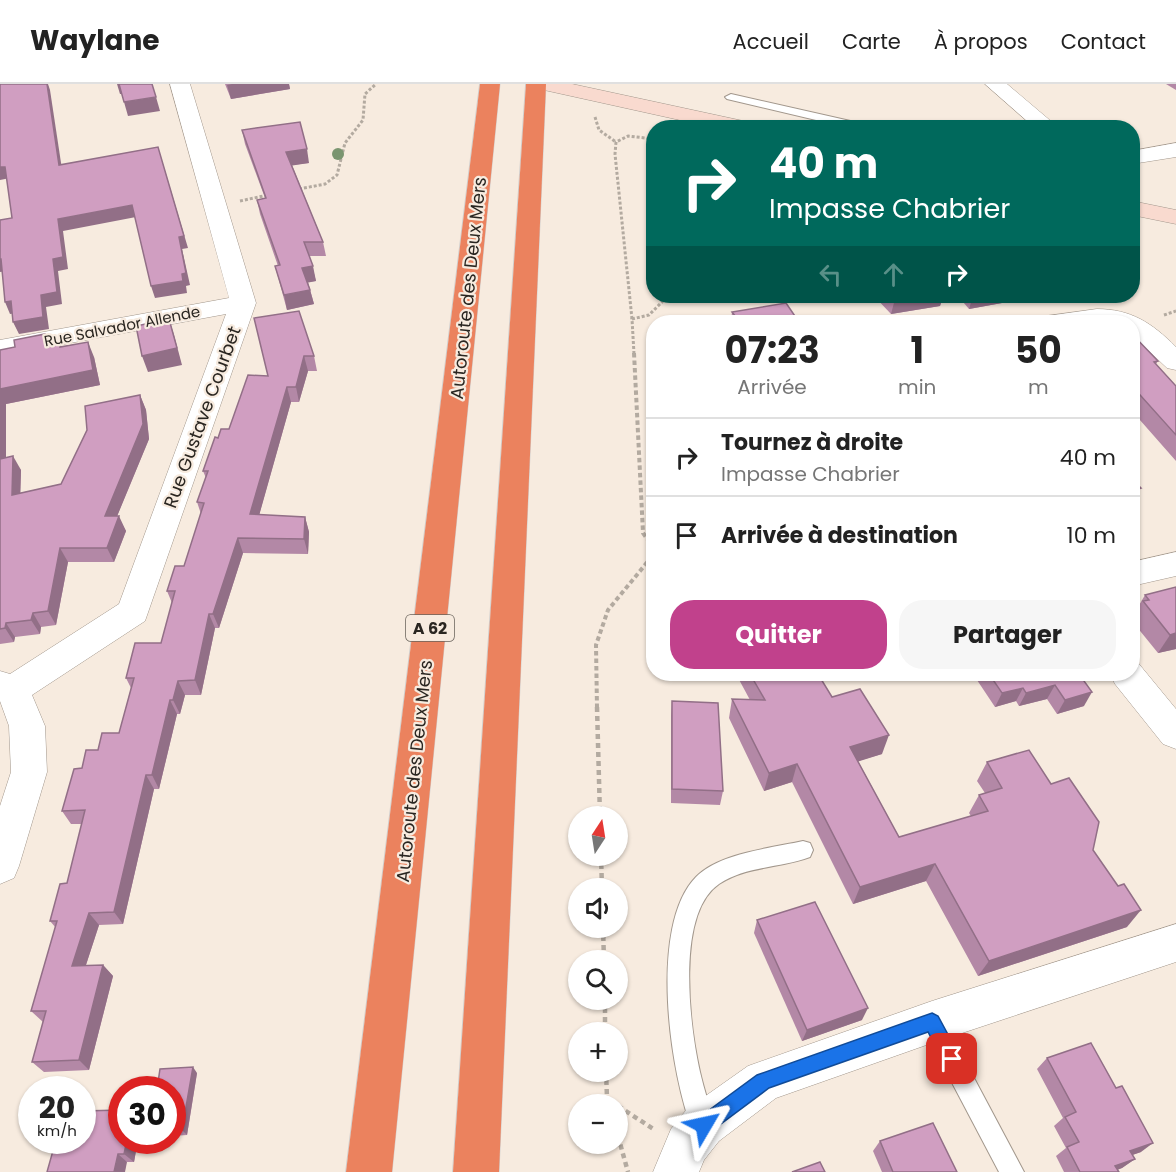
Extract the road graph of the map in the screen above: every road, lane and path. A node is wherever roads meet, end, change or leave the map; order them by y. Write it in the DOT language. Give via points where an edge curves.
graph roads {
  1 [pos="180,84"];
  2 [pos="376,84"];
  3 [pos="490,84"];
  4 [pos="536,84"];
  5 [pos="544,84"];
  6 [pos="995,84"];
  7 [pos="731,97"];
  8 [pos="712,120"];
  9 [pos="833,120"];
  10 [pos="1039,120"];
  11 [pos="646,138"];
  12 [pos="1176,150"];
  13 [pos="1140,157"];
  14 [pos="293,190"];
  15 [pos="271,195"];
  16 [pos="216,205"];
  17 [pos="1140,210"];
  18 [pos="1176,217"];
  19 [pos="243,303"];
  20 [pos="661,303"];
  21 [pos="649,315"];
  22 [pos="646,316"];
  23 [pos="632,319"];
  24 [pos="1140,327"];
  25 [pos="0,348"];
  26 [pos="1176,362"];
  27 [pos="646,537"];
  28 [pos="646,564"];
  29 [pos="1176,564"];
  30 [pos="1140,572"];
  31 [pos="1133,681"];
  32 [pos="7,688"];
  33 [pos="1176,734"];
  34 [pos="600,806"];
  35 [pos="803,850"];
  36 [pos="0,866"];
  37 [pos="1176,944"];
  38 [pos="932,1022"];
  39 [pos="704,1125"];
  40 [pos="623,1154"];
  41 [pos="369,1172"];
  42 [pos="476,1172"];
  43 [pos="628,1172"];
  44 [pos="676,1172"];
  45 [pos="1012,1172"];
  1 -- 16 [label="street, Rue Gustave Courbet"];
  2 -- 14 [label="path" via="365,93 363,120 345,143 338,175 326,184"];
  3 -- 41 [label="highway, Autoroute des Deux Mers / A 62"];
  4 -- 42 [label="highway"];
  5 -- 8 [label="main road"];
  6 -- 10 [label="street"];
  7 -- 9 [label="lane"];
  11 -- 23 [label="path" via="628,136 616,142 615,154"];
  12 -- 13 [label="street"];
  15 -- 16 [label="path"];
  16 -- 19 [label="street, Rue Gustave Courbet"];
  17 -- 18 [label="main road"];
  19 -- 25 [label="street, Rue Salvador Allende"];
  19 -- 32 [label="street, Rue Gustave Courbet" via="133,612"];
  20 -- 21 [label="path"];
  22 -- 23 [label="path"];
  23 -- 27 [label="path"];
  24 -- 26 [label="street"];
  28 -- 34 [label="path" via="608,610 596,645"];
  29 -- 30 [label="street"];
  31 -- 33 [label="street"];
  32 -- 36 [label="street" via="27,726 29,772"];
  35 -- 39 [label="lane" via="731,868 704,883 692,898 683,930 681,1019 692,1090"];
  37 -- 38 [label="street"];
  38 -- 39 [label="street" via="763,1081"];
  38 -- 45 [label="lane"];
  39 -- 44 [label="street" via="687,1145"];
  40 -- 43 [label="path"];
}
